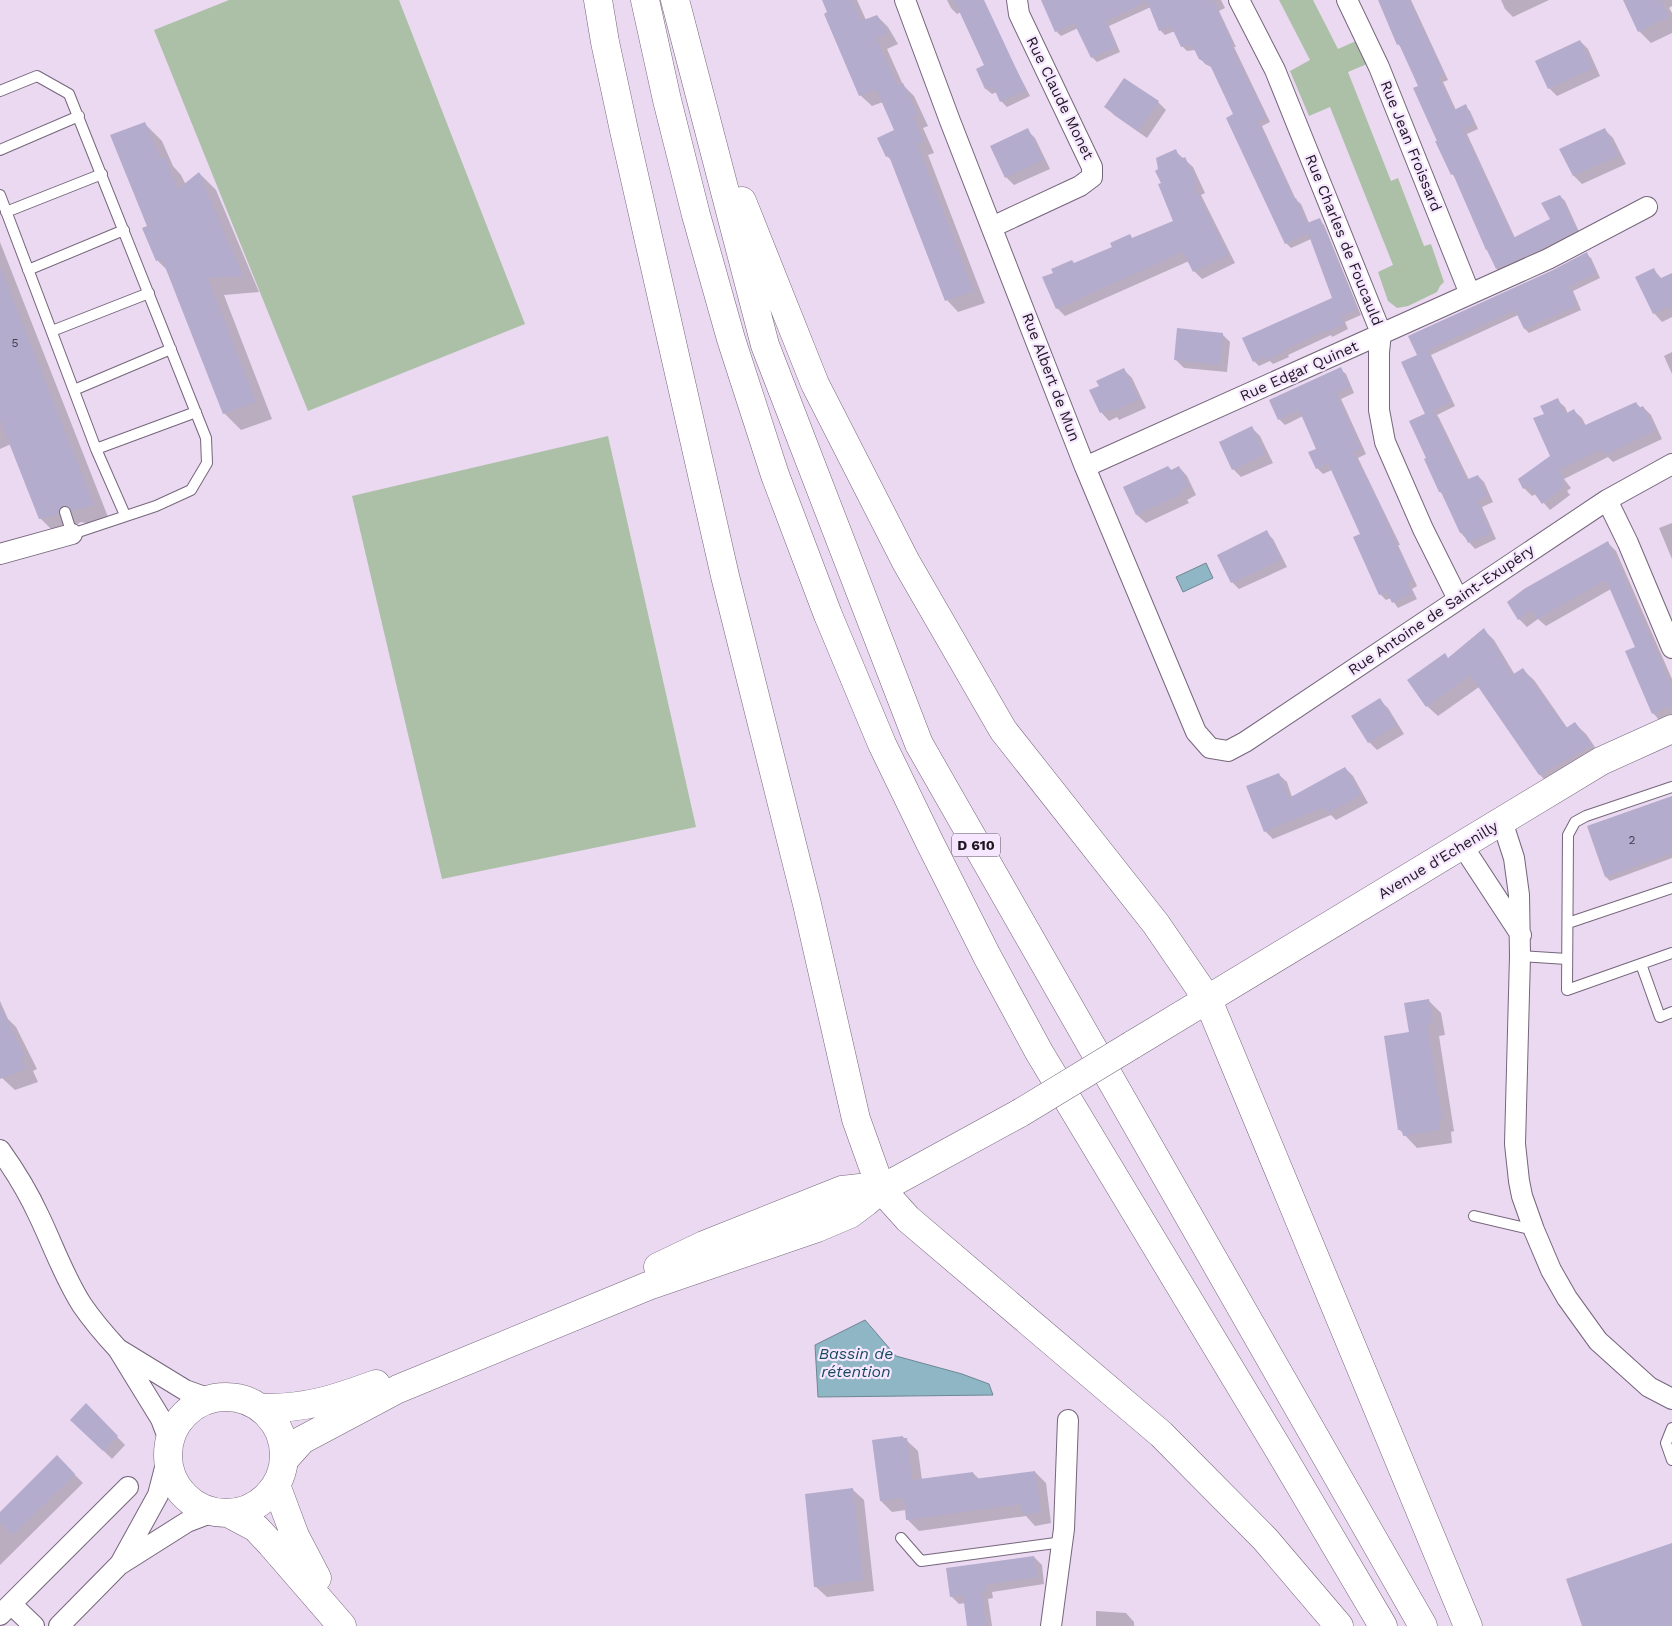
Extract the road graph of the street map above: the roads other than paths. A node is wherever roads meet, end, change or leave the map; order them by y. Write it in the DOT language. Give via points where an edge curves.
graph roads {
  1 [pos="598,0"];
  2 [pos="645,0"];
  3 [pos="675,0"];
  4 [pos="905,0"];
  5 [pos="1017,0"];
  6 [pos="1239,0"];
  7 [pos="1347,0"];
  8 [pos="0,91"];
  9 [pos="699,93"];
  10 [pos="79,116"];
  11 [pos="0,150"];
  12 [pos="102,174"];
  13 [pos="0,195"];
  14 [pos="1647,207"];
  15 [pos="6,212"];
  16 [pos="992,226"];
  17 [pos="124,230"];
  18 [pos="28,270"];
  19 [pos="149,293"];
  20 [pos="1470,294"];
  21 [pos="52,331"];
  22 [pos="1381,333"];
  23 [pos="171,349"];
  24 [pos="74,390"];
  25 [pos="196,412"];
  26 [pos="96,449"];
  27 [pos="1672,464"];
  28 [pos="1085,467"];
  29 [pos="1607,500"];
  30 [pos="65,512"];
  31 [pos="125,515"];
  32 [pos="72,534"];
  33 [pos="0,554"];
  34 [pos="1458,599"];
  35 [pos="1672,648"];
  36 [pos="1672,729"];
  37 [pos="1210,748"];
  38 [pos="1672,787"];
  39 [pos="1502,821"];
  40 [pos="1462,845"];
  41 [pos="1672,888"];
  42 [pos="1568,923"];
  43 [pos="1520,935"];
  44 [pos="1672,953"];
  45 [pos="1520,956"];
  46 [pos="1567,959"];
  47 [pos="1641,964"];
  48 [pos="1208,1000"];
  49 [pos="1672,1012"];
  50 [pos="0,1150"];
  51 [pos="881,1189"];
  52 [pos="1474,1216"];
  53 [pos="1534,1230"];
  54 [pos="118,1349"];
  55 [pos="210,1398"];
  56 [pos="1672,1399"];
  57 [pos="261,1408"];
  58 [pos="1068,1420"];
  59 [pos="1672,1428"];
  60 [pos="168,1450"];
  61 [pos="1672,1460"];
  62 [pos="280,1472"];
  63 [pos="128,1487"];
  64 [pos="221,1512"];
  65 [pos="901,1538"];
  66 [pos="1063,1542"];
  67 [pos="119,1566"];
  68 [pos="6,1609"];
  69 [pos="34,1626"];
  70 [pos="59,1626"];
  71 [pos="1051,1626"];
  72 [pos="1339,1626"];
  73 [pos="1383,1626"];
  74 [pos="1423,1626"];
  75 [pos="1468,1626"];
  1 -- 51 [label="main road" via="625,135 725,576 807,904 856,1119"];
  2 -- 73 [label="main road, D 610" via="666,100 731,339 789,512 882,744 987,956 1039,1052"];
  3 -- 9 [label="main road, D 610"];
  4 -- 16 [label="street, Rue Albert de Mun"];
  5 -- 16 [label="street, Rue Claude Monet" via="1019,14 1092,167 1092,177 1080,186"];
  6 -- 22 [label="street, Rue Charles de Foucauld" via="1275,70"];
  7 -- 20 [label="street, Rue Jean Froissard" via="1379,67"];
  8 -- 10 [label="lane" via="37,76 70,94"];
  9 -- 48 [label="main road" via="815,384 906,562 1003,730 1156,924"];
  9 -- 74 [label="main road, D 610" via="765,345 919,744"];
  10 -- 11 [label="lane"];
  10 -- 12 [label="lane"];
  12 -- 15 [label="lane"];
  12 -- 17 [label="lane"];
  13 -- 15 [label="lane"];
  14 -- 20 [label="street, Rue Edgar Quinet" via="1548,259"];
  15 -- 18 [label="lane"];
  16 -- 28 [label="street, Rue Albert de Mun"];
  17 -- 18 [label="lane"];
  17 -- 19 [label="lane"];
  18 -- 21 [label="lane"];
  19 -- 21 [label="lane"];
  19 -- 23 [label="lane"];
  20 -- 22 [label="street, Rue Edgar Quinet"];
  21 -- 24 [label="lane"];
  22 -- 28 [label="street, Rue Edgar Quinet"];
  22 -- 34 [label="street, Rue Charles de Foucauld" via="1379,410 1385,442"];
  23 -- 24 [label="lane"];
  23 -- 25 [label="lane"];
  24 -- 26 [label="lane"];
  25 -- 26 [label="lane"];
  25 -- 31 [label="lane" via="206,438 207,463 190,490 156,506"];
  26 -- 31 [label="lane"];
  27 -- 29 [label="street, Rue Antoine de Saint-Exupéry"];
  28 -- 37 [label="street, Rue Albert de Mun" via="1196,732"];
  29 -- 34 [label="street, Rue Antoine de Saint-Exupéry"];
  29 -- 35 [label="street"];
  30 -- 32 [label="lane"];
  31 -- 32 [label="lane"];
  32 -- 33 [label="street"];
  34 -- 37 [label="street, Rue Antoine de Saint-Exupéry" via="1245,742 1228,751"];
  36 -- 39 [label="main road, Avenue d'Echenilly" via="1601,761"];
  38 -- 42 [label="lane" via="1575,822 1568,835"];
  39 -- 40 [label="main road, Avenue d'Echenilly"];
  39 -- 43 [label="street" via="1514,858"];
  40 -- 43 [label="street"];
  40 -- 48 [label="main road, Avenue d'Echenilly"];
  41 -- 42 [label="lane"];
  42 -- 46 [label="lane"];
  43 -- 45 [label="street"];
  44 -- 47 [label="lane"];
  45 -- 46 [label="lane"];
  45 -- 53 [label="street" via="1515,1144 1521,1189"];
  46 -- 47 [label="lane" via="1567,990"];
  47 -- 49 [label="lane" via="1660,1017"];
  48 -- 51 [label="main road, Avenue d'Echenilly, bridge" via="1020,1113"];
  48 -- 75 [label="main road"];
  50 -- 54 [label="street" via="18,1175 82,1304"];
  51 -- 57 [label="main road" via="842,1190 347,1395 315,1404"];
  51 -- 62 [label="main road, Avenue d'Echenilly" via="850,1214 648,1286 398,1389 302,1440"];
  51 -- 72 [label="main road" via="908,1220 1161,1434 1265,1539"];
  52 -- 53 [label="lane"];
  53 -- 56 [label="street" via="1559,1284 1598,1341 1649,1387"];
  54 -- 55 [label="street" via="185,1390"];
  54 -- 60 [label="street" via="160,1419"];
  55 -- 57 [label="main road" via="234,1396"];
  55 -- 60 [label="main road" via="191,1407 180,1418 172,1430"];
  57 -- 62 [label="main road" via="280,1431 284,1445"];
  58 -- 66 [label="street"];
  59 -- 61 [label="lane" via="1666,1443"];
  60 -- 64 [label="main road" via="170,1474 187,1499 199,1507"];
  60 -- 67 [label="street" via="158,1495"];
  62 -- 64 [label="main road" via="267,1496 256,1505 242,1511"];
  62 -- 64 [label="main road" via="296,1536 342,1626 256,1528"];
  63 -- 68 [label="street"];
  64 -- 67 [label="street" via="187,1522"];
  65 -- 66 [label="lane" via="922,1561"];
  66 -- 71 [label="street"];
  67 -- 70 [label="street"];
  68 -- 69 [label="street"];
}
